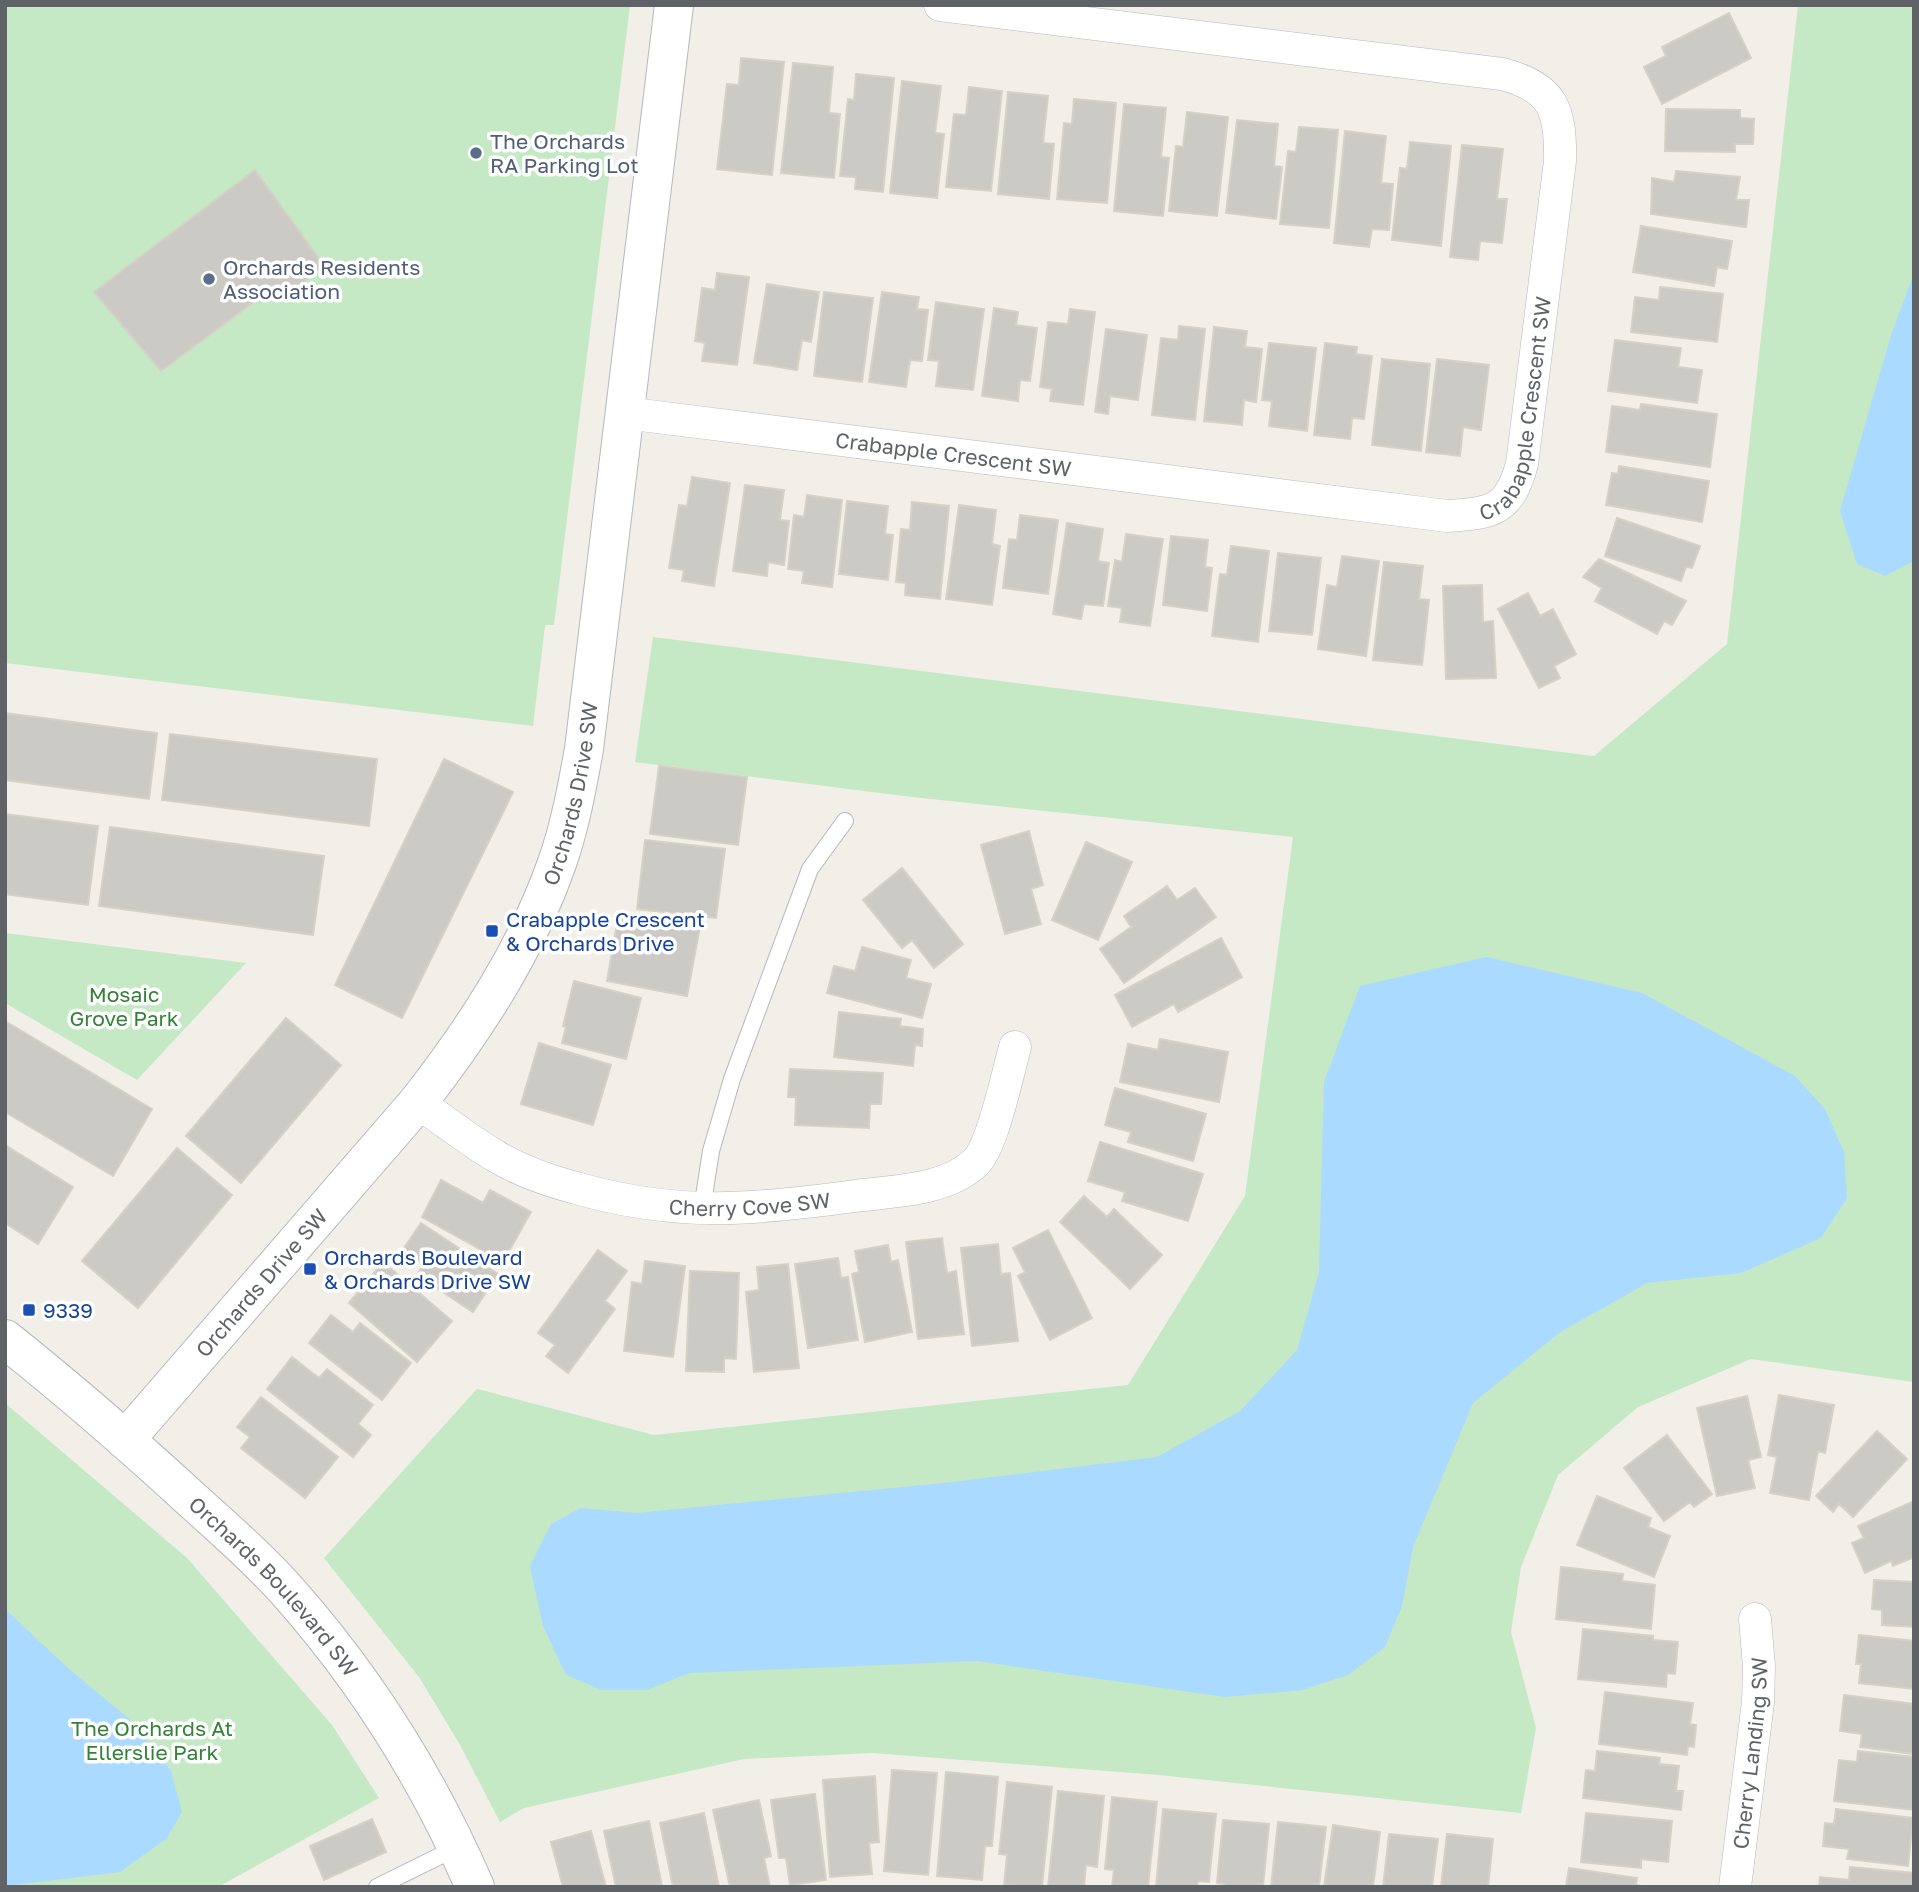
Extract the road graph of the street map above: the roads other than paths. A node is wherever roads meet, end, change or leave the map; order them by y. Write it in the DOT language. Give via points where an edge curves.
graph roads {
  1 [pos="674,5"];
  2 [pos="940,5"];
  3 [pos="625,413"];
  4 [pos="845,821"];
  5 [pos="1016,1047"];
  6 [pos="418,1102"];
  7 [pos="702,1209"];
  8 [pos="5,1339"];
  9 [pos="125,1440"];
  10 [pos="1755,1619"];
  11 [pos="458,1847"];
  12 [pos="377,1887"];
  13 [pos="475,1887"];
  14 [pos="1735,1887"];
  1 -- 3 [label="street, Orchards Drive SW"];
  2 -- 3 [label="street, Crabapple Crescent SW" via="1502,74 1535,86 1558,118 1560,161 1522,464 1509,498 1485,512 1447,516"];
  3 -- 6 [label="street, Orchards Drive SW" via="584,749 557,863 512,963 478,1020"];
  4 -- 7 [label="lane" via="810,869 732,1079 711,1151"];
  5 -- 7 [label="street, Cherry Cove SW" via="979,1159 947,1180 777,1206"];
  6 -- 7 [label="street, Cherry Cove SW" via="484,1149 563,1185 623,1200"];
  6 -- 9 [label="street, Orchards Drive SW"];
  8 -- 9 [label="street, Orchards Boulevard SW"];
  9 -- 11 [label="street, Orchards Boulevard SW" via="244,1547 312,1620 379,1709"];
  10 -- 14 [label="street, Cherry Landing SW" via="1758,1702"];
  11 -- 12 [label="lane"];
  11 -- 13 [label="street, Orchards Boulevard SW"];
}
